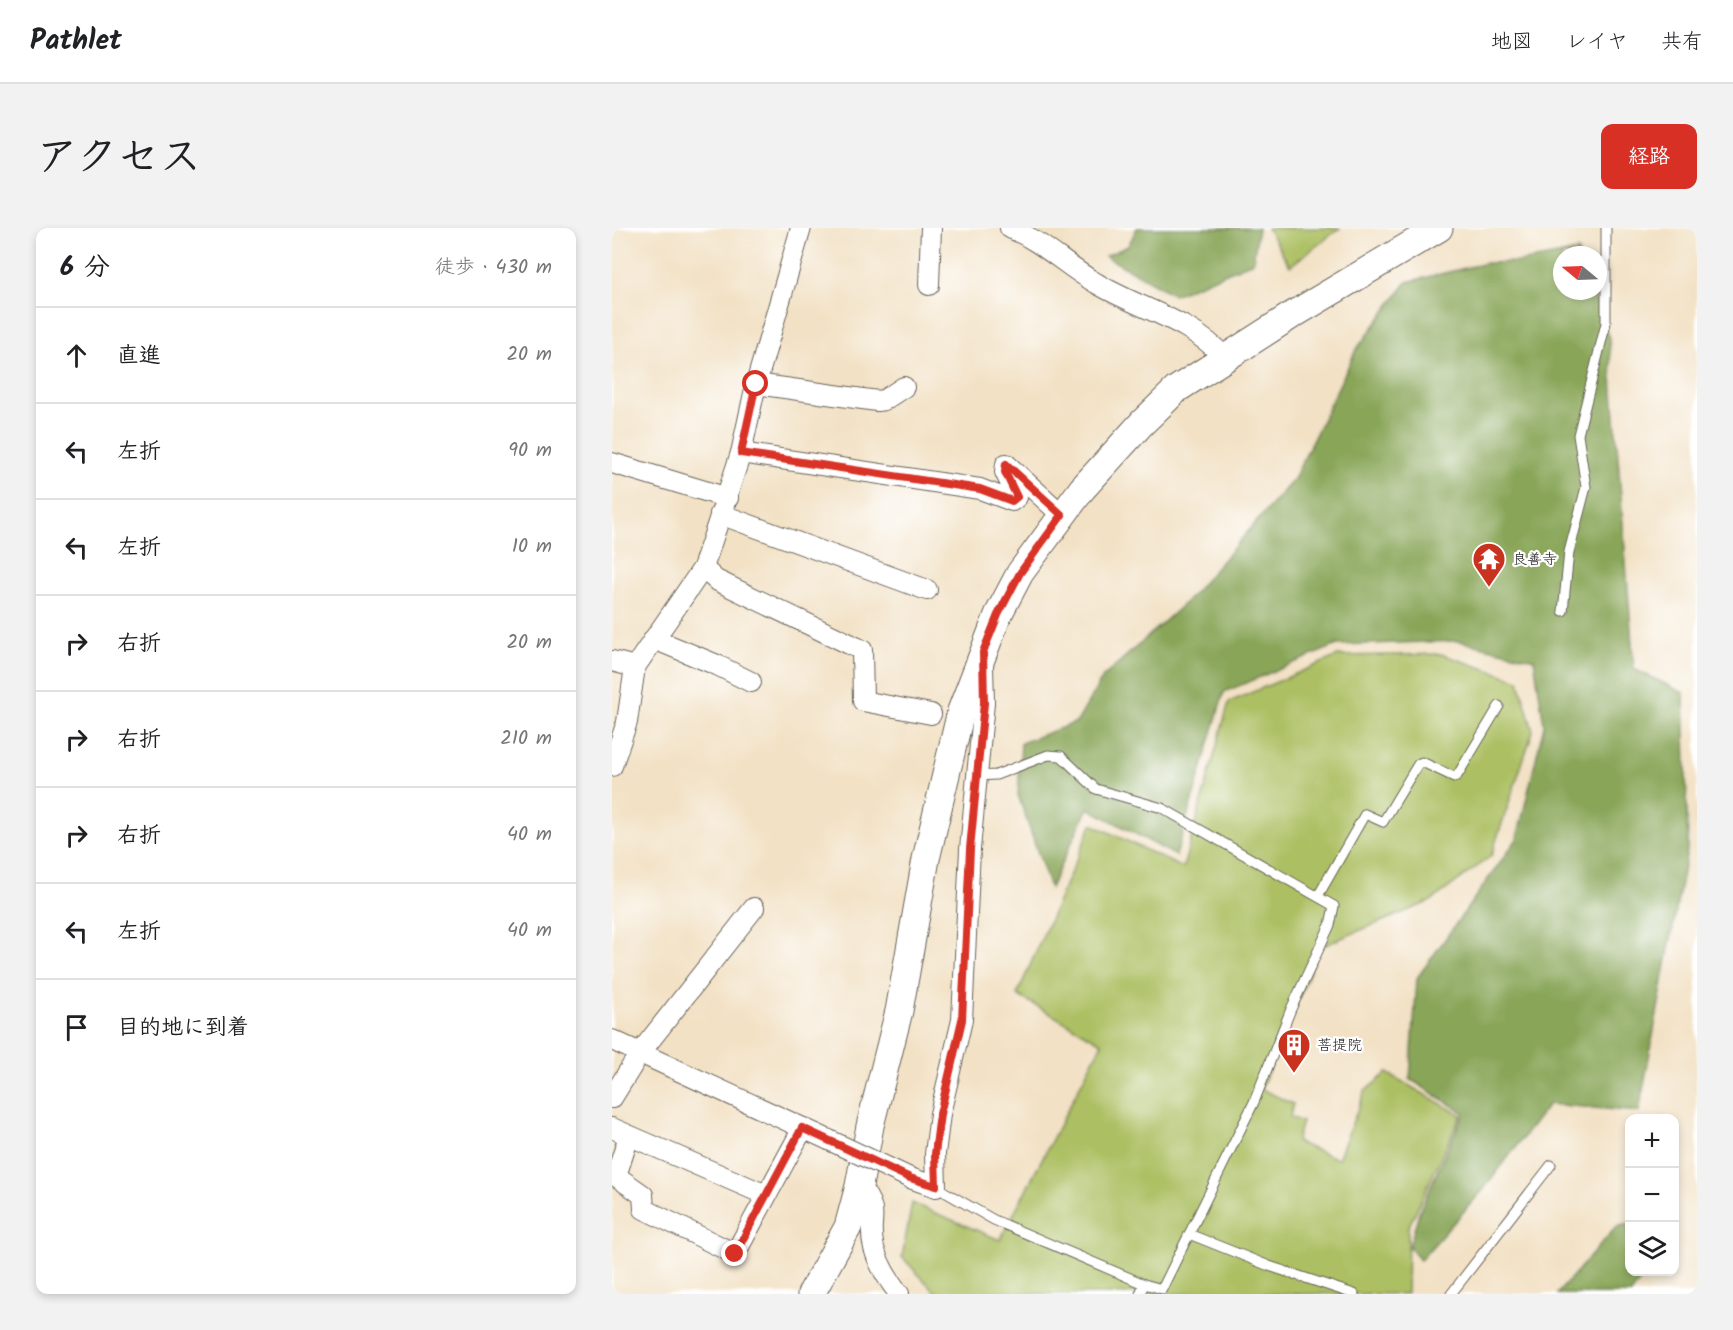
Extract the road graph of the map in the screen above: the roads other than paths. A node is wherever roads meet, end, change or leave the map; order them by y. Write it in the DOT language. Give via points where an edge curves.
graph roads {
  1 [pos="801,228"];
  2 [pos="931,228"];
  3 [pos="1010,228"];
  4 [pos="1439,228"];
  5 [pos="1606,228"];
  6 [pos="929,285"];
  7 [pos="1224,357"];
  8 [pos="756,384"];
  9 [pos="904,387"];
  10 [pos="741,453"];
  11 [pos="612,463"];
  12 [pos="724,506"];
  13 [pos="1062,515"];
  14 [pos="703,568"];
  15 [pos="927,590"];
  16 [pos="1563,611"];
  17 [pos="654,639"];
  18 [pos="983,652"];
  19 [pos="612,661"];
  20 [pos="635,667"];
  21 [pos="751,682"];
  22 [pos="1499,706"];
  23 [pos="931,714"];
  24 [pos="612,766"];
  25 [pos="977,776"];
  26 [pos="1318,896"];
  27 [pos="754,909"];
  28 [pos="612,1040"];
  29 [pos="640,1053"];
  30 [pos="612,1098"];
  31 [pos="802,1128"];
  32 [pos="621,1132"];
  33 [pos="1551,1164"];
  34 [pos="859,1186"];
  35 [pos="936,1186"];
  36 [pos="766,1195"];
  37 [pos="1189,1233"];
  38 [pos="1144,1284"];
  39 [pos="811,1294"];
  40 [pos="899,1294"];
  41 [pos="1140,1294"];
  42 [pos="1354,1294"];
  43 [pos="1451,1294"];
  1 -- 8 [label="street"];
  2 -- 6 [label="street"];
  3 -- 7 [label="street" via="1104,288 1204,337"];
  4 -- 7 [label="street"];
  5 -- 16 [label="lane" via="1606,323 1578,435 1586,487 1569,552"];
  7 -- 13 [label="street" via="1177,389 1149,416"];
  8 -- 9 [label="street" via="877,401"];
  8 -- 10 [label="street"];
  10 -- 12 [label="street"];
  10 -- 13 [label="street" via="980,489 1012,501 1017,497 1005,472 1006,464"];
  11 -- 12 [label="street"];
  12 -- 14 [label="street"];
  12 -- 15 [label="street"];
  13 -- 18 [label="street" via="1020,573"];
  14 -- 17 [label="street"];
  14 -- 23 [label="street" via="716,580 862,650 863,701"];
  17 -- 20 [label="street"];
  17 -- 21 [label="street"];
  18 -- 25 [label="street" via="984,703"];
  18 -- 34 [label="street" via="962,711 926,859 899,1011"];
  19 -- 20 [label="street"];
  20 -- 24 [label="street" via="627,722"];
  22 -- 26 [label="lane" via="1457,776 1422,762 1383,822 1365,814"];
  25 -- 26 [label="lane" via="996,774 1048,755 1061,756 1096,789 1162,808"];
  25 -- 35 [label="street" via="962,1020 940,1114"];
  26 -- 37 [label="lane" via="1334,906 1330,926 1254,1102"];
  27 -- 29 [label="street"];
  28 -- 29 [label="street"];
  29 -- 30 [label="street"];
  29 -- 31 [label="street"];
  31 -- 35 [label="street, bridge"];
  31 -- 36 [label="street"];
  32 -- 36 [label="street"];
  32 -- 36 [label="street" via="616,1176 643,1195 644,1209 735,1254"];
  33 -- 43 [label="lane"];
  34 -- 39 [label="street" via="848,1227"];
  34 -- 40 [label="street" via="873,1203 873,1246 882,1271"];
  35 -- 38 [label="lane" via="994,1220"];
  37 -- 38 [label="lane" via="1162,1289"];
  37 -- 42 [label="lane" via="1269,1266"];
  38 -- 41 [label="lane"];
}
